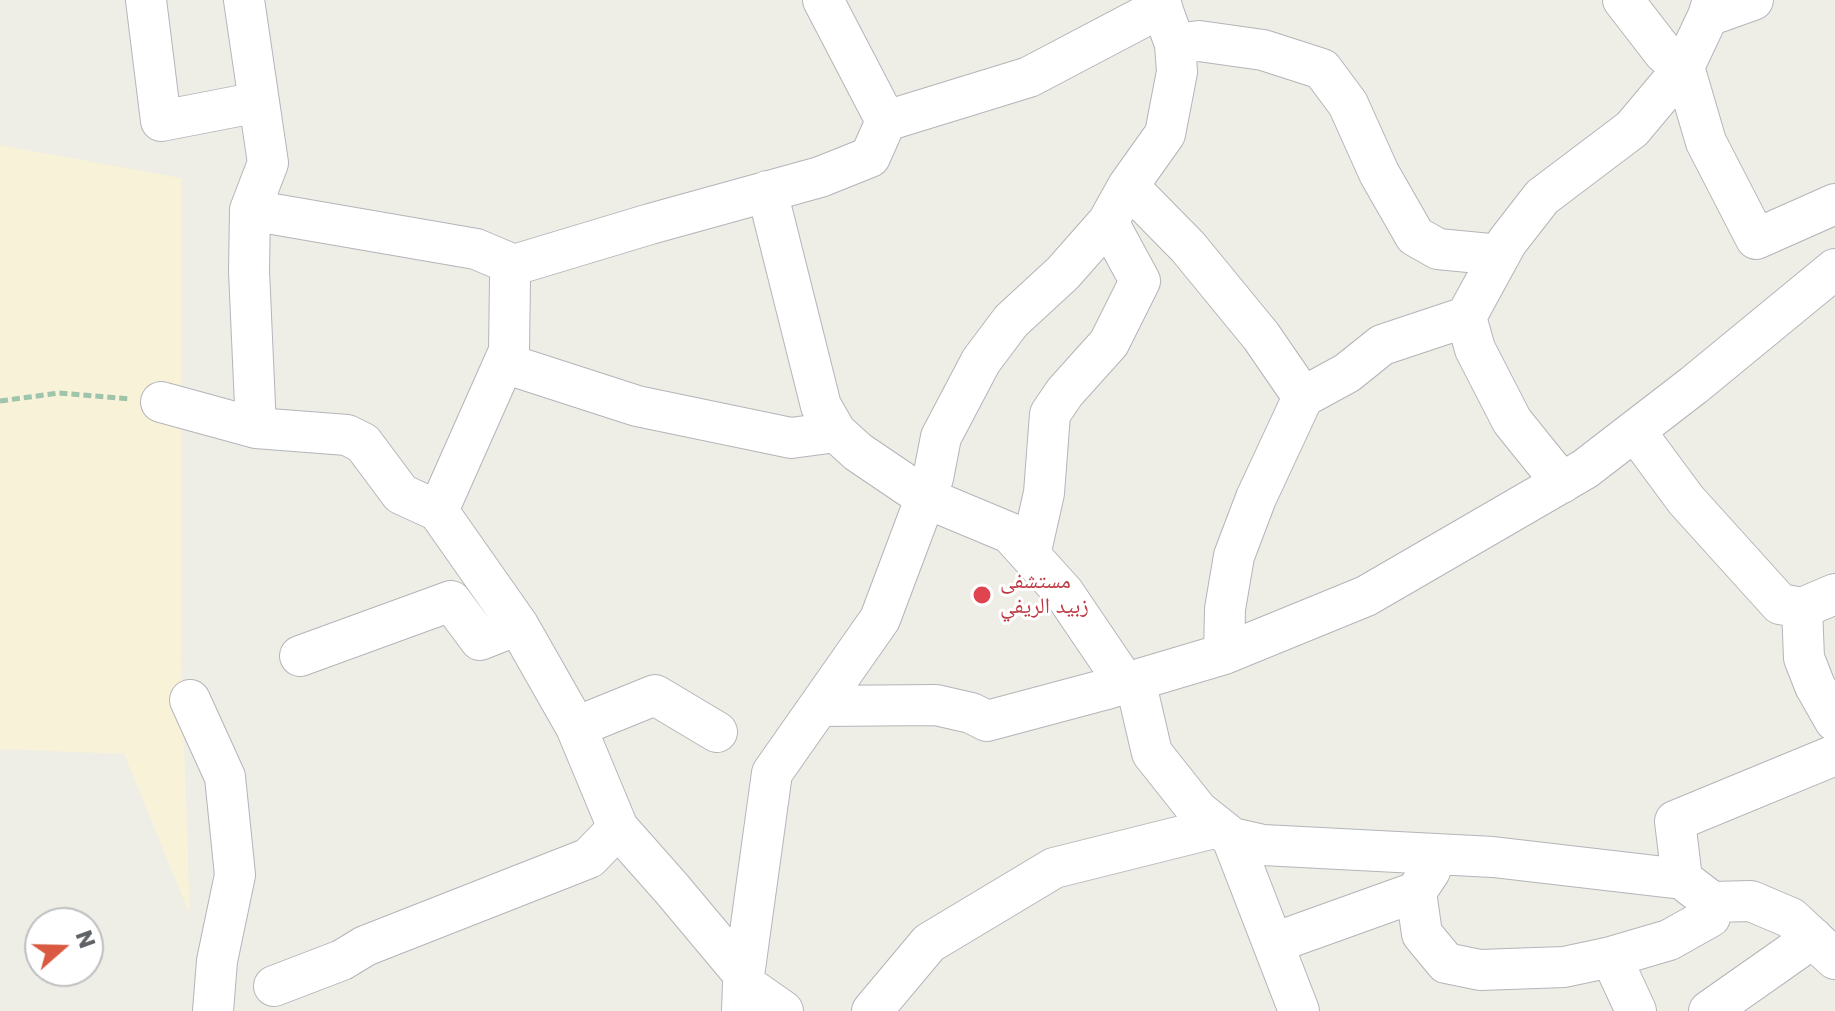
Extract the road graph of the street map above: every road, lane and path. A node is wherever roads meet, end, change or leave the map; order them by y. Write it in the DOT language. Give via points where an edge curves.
graph roads {
  1 [pos="146,0"];
  2 [pos="244,0"];
  3 [pos="823,0"];
  4 [pos="1623,0"];
  5 [pos="1753,0"];
  6 [pos="1711,8"];
  7 [pos="1165,17"];
  8 [pos="1684,67"];
  9 [pos="259,102"];
  10 [pos="886,121"];
  11 [pos="1128,186"];
  12 [pos="767,191"];
  13 [pos="1835,204"];
  14 [pos="250,210"];
  15 [pos="1108,222"];
  16 [pos="1500,255"];
  17 [pos="514,265"];
  18 [pos="1835,269"];
  19 [pos="1466,317"];
  20 [pos="504,363"];
  21 [pos="1303,397"];
  22 [pos="0,401"];
  23 [pos="161,402"];
  24 [pos="256,428"];
  25 [pos="1635,431"];
  26 [pos="836,432"];
  27 [pos="1562,483"];
  28 [pos="926,498"];
  29 [pos="438,511"];
  30 [pos="1030,555"];
  31 [pos="1819,601"];
  32 [pos="518,625"];
  33 [pos="1224,654"];
  34 [pos="300,656"];
  35 [pos="1130,682"];
  36 [pos="190,700"];
  37 [pos="820,706"];
  38 [pos="1835,721"];
  39 [pos="576,727"];
  40 [pos="717,732"];
  41 [pos="1835,755"];
  42 [pos="618,828"];
  43 [pos="1225,832"];
  44 [pos="1440,854"];
  45 [pos="1697,890"];
  46 [pos="1416,892"];
  47 [pos="1274,943"];
  48 [pos="1824,948"];
  49 [pos="1611,957"];
  50 [pos="274,986"];
  51 [pos="743,990"];
  52 [pos="213,1011"];
  53 [pos="783,1011"];
  54 [pos="872,1011"];
  55 [pos="1299,1011"];
  56 [pos="1636,1011"];
  57 [pos="1709,1011"];
  1 -- 9 [label="street" via="161,121"];
  2 -- 9 [label="street"];
  3 -- 10 [label="street"];
  4 -- 8 [label="street" via="1664,53"];
  5 -- 6 [label="street"];
  6 -- 8 [label="street"];
  7 -- 10 [label="street" via="1029,77"];
  7 -- 11 [label="street" via="1177,72 1165,134"];
  7 -- 16 [label="street" via="1199,41 1263,50 1322,69 1348,104 1415,236 1438,249"];
  8 -- 13 [label="street" via="1706,142 1756,239"];
  8 -- 16 [label="street" via="1632,129 1542,197"];
  9 -- 14 [label="street" via="268,163"];
  10 -- 12 [label="street" via="870,157"];
  11 -- 15 [label="street"];
  11 -- 21 [label="street" via="1198,258"];
  12 -- 17 [label="street"];
  12 -- 26 [label="street" via="821,406"];
  14 -- 17 [label="street" via="476,249"];
  14 -- 24 [label="street"];
  15 -- 28 [label="street" via="1011,321 981,361 941,437"];
  15 -- 30 [label="street" via="1140,281 1109,343 1050,414 1044,493"];
  16 -- 19 [label="street"];
  17 -- 20 [label="street"];
  18 -- 25 [label="street"];
  19 -- 21 [label="street" via="1382,345 1347,373"];
  19 -- 27 [label="street" via="1475,349 1512,421"];
  20 -- 26 [label="street" via="637,406 791,438"];
  20 -- 29 [label="street"];
  21 -- 33 [label="street" via="1234,556"];
  22 -- 23 [label="path" via="59,393"];
  23 -- 24 [label="street"];
  24 -- 29 [label="street" via="347,435 363,443 401,494"];
  25 -- 27 [label="street"];
  25 -- 31 [label="street" via="1686,500 1780,604"];
  26 -- 28 [label="street"];
  27 -- 33 [label="street" via="1366,596"];
  28 -- 30 [label="street" via="1010,533"];
  28 -- 37 [label="street" via="880,619"];
  29 -- 32 [label="street"];
  30 -- 35 [label="street"];
  31 -- 38 [label="street" via="1804,658"];
  32 -- 34 [label="street" via="480,640 451,601"];
  32 -- 39 [label="street"];
  33 -- 35 [label="street"];
  35 -- 37 [label="street" via="987,721 936,705"];
  35 -- 43 [label="street" via="1152,753 1198,811"];
  36 -- 52 [label="street" via="225,777 235,875 217,961"];
  37 -- 51 [label="street" via="772,773"];
  39 -- 40 [label="street" via="655,695"];
  39 -- 42 [label="street"];
  41 -- 45 [label="street" via="1675,821"];
  42 -- 50 [label="street" via="589,858"];
  42 -- 51 [label="street" via="672,889"];
  43 -- 44 [label="street" via="1263,845"];
  43 -- 47 [label="street"];
  43 -- 54 [label="street" via="1054,868 929,943"];
  44 -- 45 [label="street" via="1493,857"];
  44 -- 46 [label="street"];
  45 -- 48 [label="street" via="1751,901 1791,918"];
  45 -- 49 [label="street" via="1710,917 1669,940"];
  46 -- 47 [label="street"];
  46 -- 49 [label="street" via="1422,934 1446,963 1480,970 1564,967"];
  47 -- 55 [label="street"];
  48 -- 57 [label="street"];
  49 -- 56 [label="street"];
  51 -- 53 [label="street"];
}
